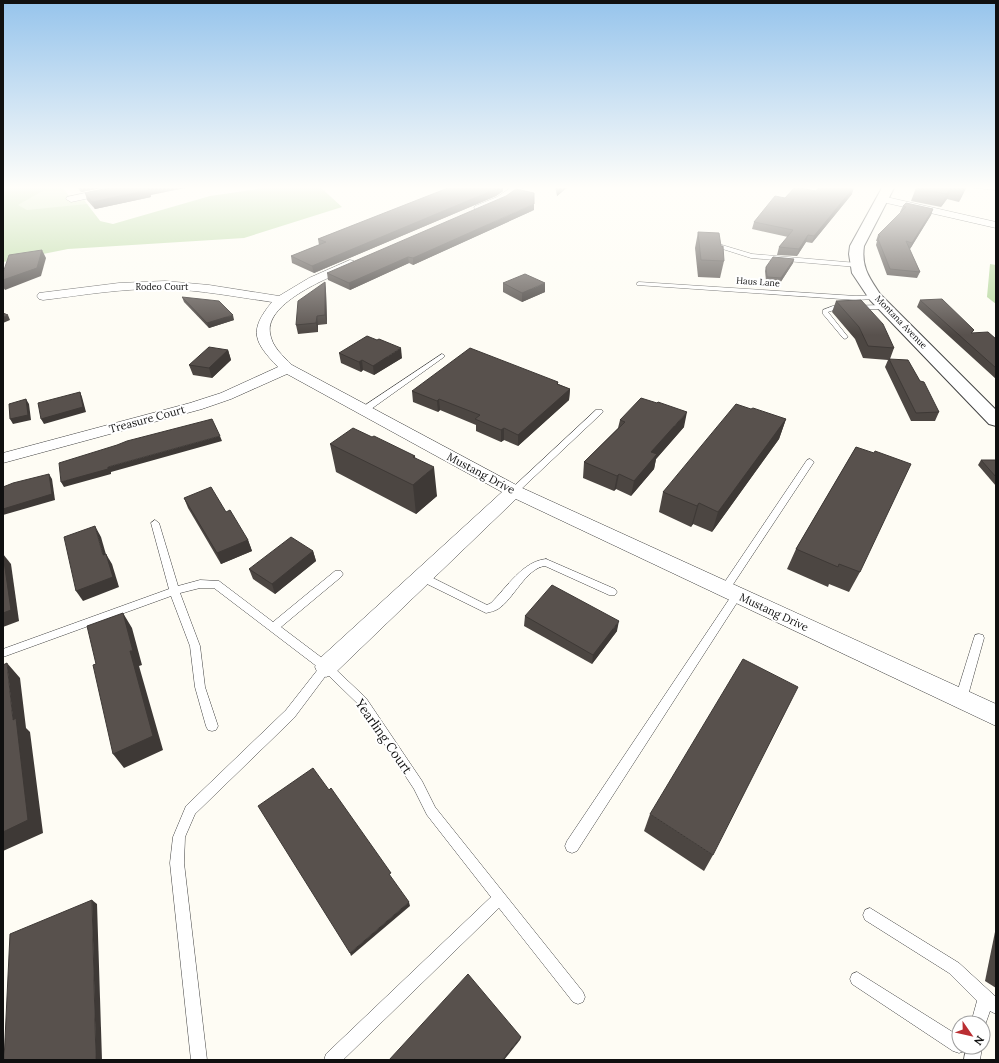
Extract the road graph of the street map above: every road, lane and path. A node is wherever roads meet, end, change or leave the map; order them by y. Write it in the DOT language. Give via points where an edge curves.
graph roads {
  1 [pos="863,236"];
  2 [pos="707,242"];
  3 [pos="361,259"];
  4 [pos="857,265"];
  5 [pos="639,284"];
  6 [pos="43,296"];
  7 [pos="280,300"];
  8 [pos="880,302"];
  9 [pos="845,337"];
  10 [pos="442,356"];
  11 [pos="287,368"];
  12 [pos="364,410"];
  13 [pos="599,412"];
  14 [pos="996,420"];
  15 [pos="3,458"];
  16 [pos="810,462"];
  17 [pos="514,491"];
  18 [pos="155,523"];
  19 [pos="338,574"];
  20 [pos="422,577"];
  21 [pos="174,591"];
  22 [pos="612,592"];
  23 [pos="731,592"];
  24 [pos="274,627"];
  25 [pos="979,638"];
  26 [pos="3,653"];
  27 [pos="326,667"];
  28 [pos="961,699"];
  29 [pos="996,715"];
  30 [pos="212,726"];
  31 [pos="572,846"];
  32 [pos="500,898"];
  33 [pos="870,915"];
  34 [pos="857,979"];
  35 [pos="578,997"];
  36 [pos="990,1002"];
  37 [pos="983,1015"];
  38 [pos="951,1040"];
  39 [pos="199,1060"];
  40 [pos="332,1060"];
  1 -- 4 [label="street, Montana Avenue" via="857,246"];
  2 -- 4 [label="lane" via="751,256"];
  3 -- 7 [label="street, Mustang Drive" via="301,285"];
  4 -- 8 [label="street, Montana Avenue" via="859,273"];
  5 -- 8 [label="lane, Haus Lane" via="856,298"];
  6 -- 7 [label="street, Rodeo Court" via="164,285 205,288"];
  7 -- 11 [label="street, Mustang Drive" via="266,319 264,340 268,350"];
  8 -- 9 [label="lane" via="825,311"];
  8 -- 14 [label="street, Montana Avenue"];
  10 -- 12 [label="lane"];
  11 -- 12 [label="street, Mustang Drive"];
  11 -- 15 [label="street, Treasure Court" via="226,396 196,406"];
  12 -- 17 [label="street, Mustang Drive"];
  13 -- 17 [label="lane"];
  16 -- 23 [label="lane"];
  17 -- 20 [label="street"];
  17 -- 23 [label="street, Mustang Drive"];
  18 -- 21 [label="lane"];
  19 -- 24 [label="lane"];
  20 -- 22 [label="lane" via="486,609 495,606 527,571 538,563 546,562"];
  20 -- 27 [label="street"];
  21 -- 24 [label="lane, Yearling Court" via="200,584 216,584"];
  21 -- 26 [label="lane, Yearling Court"];
  21 -- 30 [label="lane" via="195,646 200,687"];
  23 -- 28 [label="street, Mustang Drive"];
  23 -- 31 [label="lane"];
  24 -- 27 [label="lane, Yearling Court"];
  25 -- 28 [label="lane"];
  27 -- 32 [label="lane, Yearling Court" via="362,701 418,786 431,811"];
  27 -- 39 [label="lane" via="290,714 190,810 179,837 178,863"];
  28 -- 29 [label="street, Mustang Drive"];
  32 -- 35 [label="lane, Yearling Court"];
  32 -- 40 [label="lane"];
  33 -- 36 [label="lane" via="954,968"];
  34 -- 38 [label="lane"];
  36 -- 37 [label="lane"];
}
